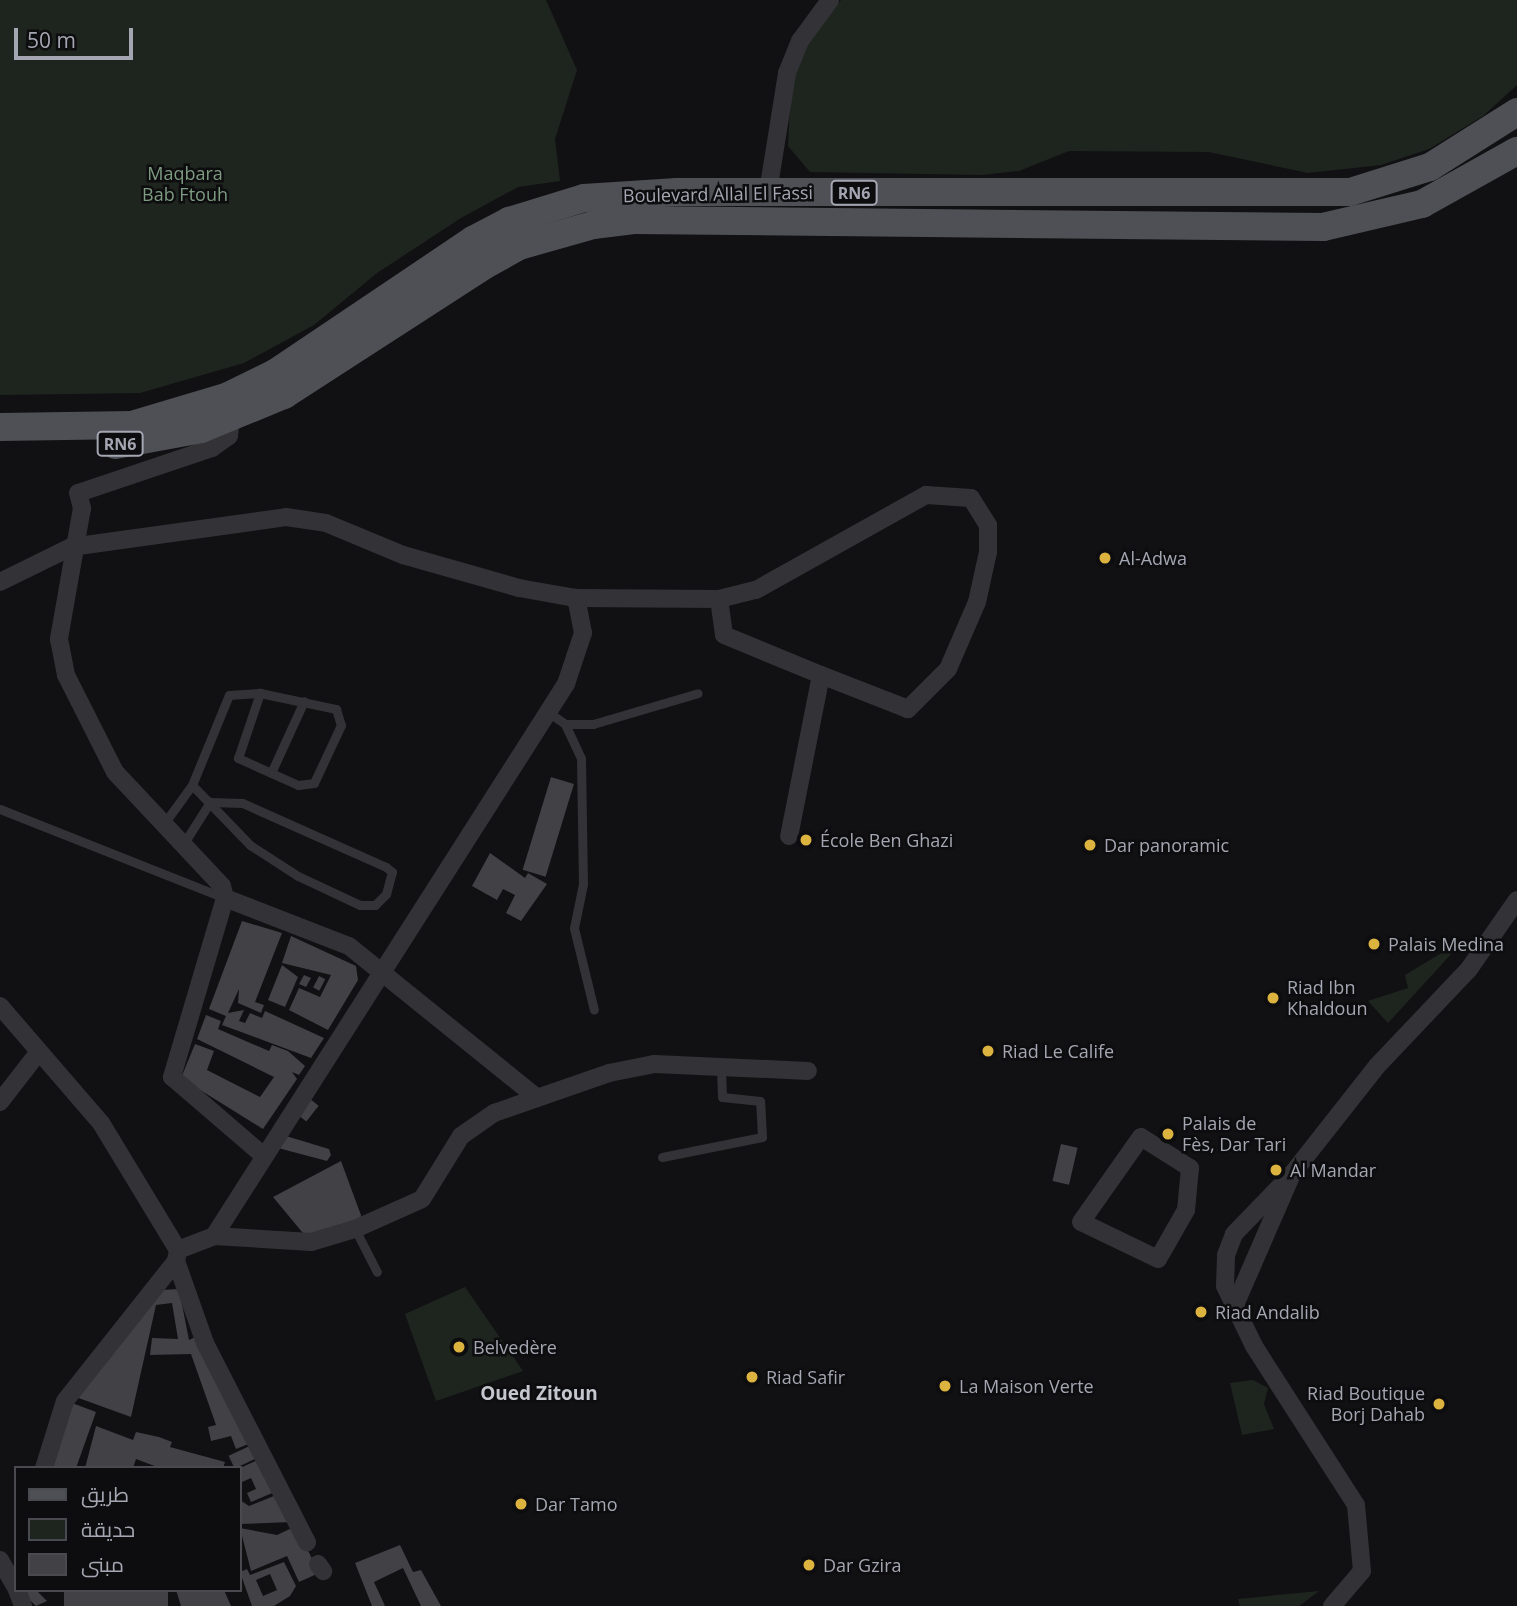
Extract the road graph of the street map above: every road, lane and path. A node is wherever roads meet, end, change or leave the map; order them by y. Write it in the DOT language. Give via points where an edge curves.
graph roads {
  1 [pos="830,0"];
  2 [pos="1517,112"];
  3 [pos="1517,151"];
  4 [pos="768,192"];
  5 [pos="231,407"];
  6 [pos="0,427"];
  7 [pos="0,446"];
  8 [pos="71,547"];
  9 [pos="0,582"];
  10 [pos="576,598"];
  11 [pos="719,599"];
  12 [pos="821,675"];
  13 [pos="260,693"];
  14 [pos="698,693"];
  15 [pos="304,701"];
  16 [pos="548,712"];
  17 [pos="565,724"];
  18 [pos="271,773"];
  19 [pos="192,785"];
  20 [pos="211,802"];
  21 [pos="0,809"];
  22 [pos="163,825"];
  23 [pos="789,836"];
  24 [pos="184,843"];
  25 [pos="225,898"];
  26 [pos="1517,900"];
  27 [pos="380,973"];
  28 [pos="0,1006"];
  29 [pos="594,1010"];
  30 [pos="38,1053"];
  31 [pos="721,1069"];
  32 [pos="808,1071"];
  33 [pos="536,1097"];
  34 [pos="0,1102"];
  35 [pos="264,1156"];
  36 [pos="662,1157"];
  37 [pos="1292,1174"];
  38 [pos="355,1229"];
  39 [pos="214,1236"];
  40 [pos="1235,1238"];
  41 [pos="1135,1248"];
  42 [pos="1260,1251"];
  43 [pos="177,1256"];
  44 [pos="377,1272"];
  45 [pos="1234,1305"];
  46 [pos="45,1466"];
  47 [pos="307,1542"];
  48 [pos="1332,1606"];
  1 -- 4 [label="street" via="800,41 787,73"];
  2 -- 4 [label="main road, Boulevard Allal El Fassi / RN6" via="1430,167 1350,192"];
  3 -- 5 [label="main road, Boulevard Allal El Fassi / RN6" via="1422,204 1323,227 632,220 582,228 497,258 338,365"];
  4 -- 5 [label="main road, Boulevard Allal El Fassi / RN6" via="584,198 509,221 275,373"];
  5 -- 6 [label="main road, Boulevard Allal El Fassi / RN6" via="132,425"];
  5 -- 7 [label="main road, Boulevard Allal El Fassi / RN6" via="135,443"];
  5 -- 8 [label="street" via="229,436 212,448 78,493 82,508"];
  8 -- 9 [label="street"];
  8 -- 10 [label="street" via="286,517 326,523 482,578"];
  8 -- 22 [label="street" via="59,639 66,675 115,772"];
  10 -- 11 [label="street"];
  10 -- 16 [label="street" via="579,654"];
  11 -- 12 [label="street" via="724,635"];
  11 -- 12 [label="street" via="756,590 926,495 971,498 988,525 988,552 977,602 948,669 908,709"];
  12 -- 23 [label="street"];
  13 -- 15 [label="lane"];
  13 -- 18 [label="lane" via="236,753"];
  13 -- 19 [label="lane" via="229,695"];
  14 -- 17 [label="lane" via="593,724"];
  15 -- 18 [label="lane"];
  15 -- 18 [label="lane" via="335,709 341,725 314,783 298,785"];
  16 -- 17 [label="lane"];
  16 -- 27 [label="street"];
  17 -- 29 [label="lane" via="583,772 583,884 574,928"];
  19 -- 20 [label="lane"];
  19 -- 22 [label="lane"];
  20 -- 20 [label="lane" via="250,845 298,876 359,905 375,905 386,894 392,877 386,867 242,803"];
  20 -- 24 [label="lane"];
  21 -- 25 [label="lane"];
  22 -- 24 [label="street"];
  24 -- 25 [label="street" via="216,874"];
  25 -- 27 [label="street" via="349,946"];
  25 -- 35 [label="street" via="172,1077"];
  26 -- 37 [label="street" via="1469,970 1377,1066"];
  27 -- 33 [label="street"];
  27 -- 35 [label="street"];
  28 -- 30 [label="street"];
  30 -- 34 [label="street"];
  30 -- 43 [label="street" via="101,1123"];
  31 -- 32 [label="street"];
  31 -- 33 [label="street" via="655,1064"];
  31 -- 36 [label="lane" via="722,1097 760,1101 762,1137"];
  33 -- 38 [label="street" via="467,1131 422,1199"];
  35 -- 39 [label="street"];
  37 -- 40 [label="street"];
  37 -- 42 [label="street"];
  38 -- 39 [label="street" via="311,1242"];
  38 -- 44 [label="lane"];
  39 -- 43 [label="street"];
  40 -- 42 [label="street" via="1252,1230"];
  40 -- 42 [label="street" via="1240,1260"];
  40 -- 45 [label="street" via="1223,1276"];
  41 -- 41 [label="street" via="1081,1222 1141,1137 1190,1168 1185,1210 1158,1259"];
  42 -- 45 [label="street"];
  43 -- 46 [label="street" via="65,1401"];
  43 -- 47 [label="street" via="205,1343"];
  45 -- 48 [label="street" via="1295,1414 1356,1504 1362,1571"];
}
